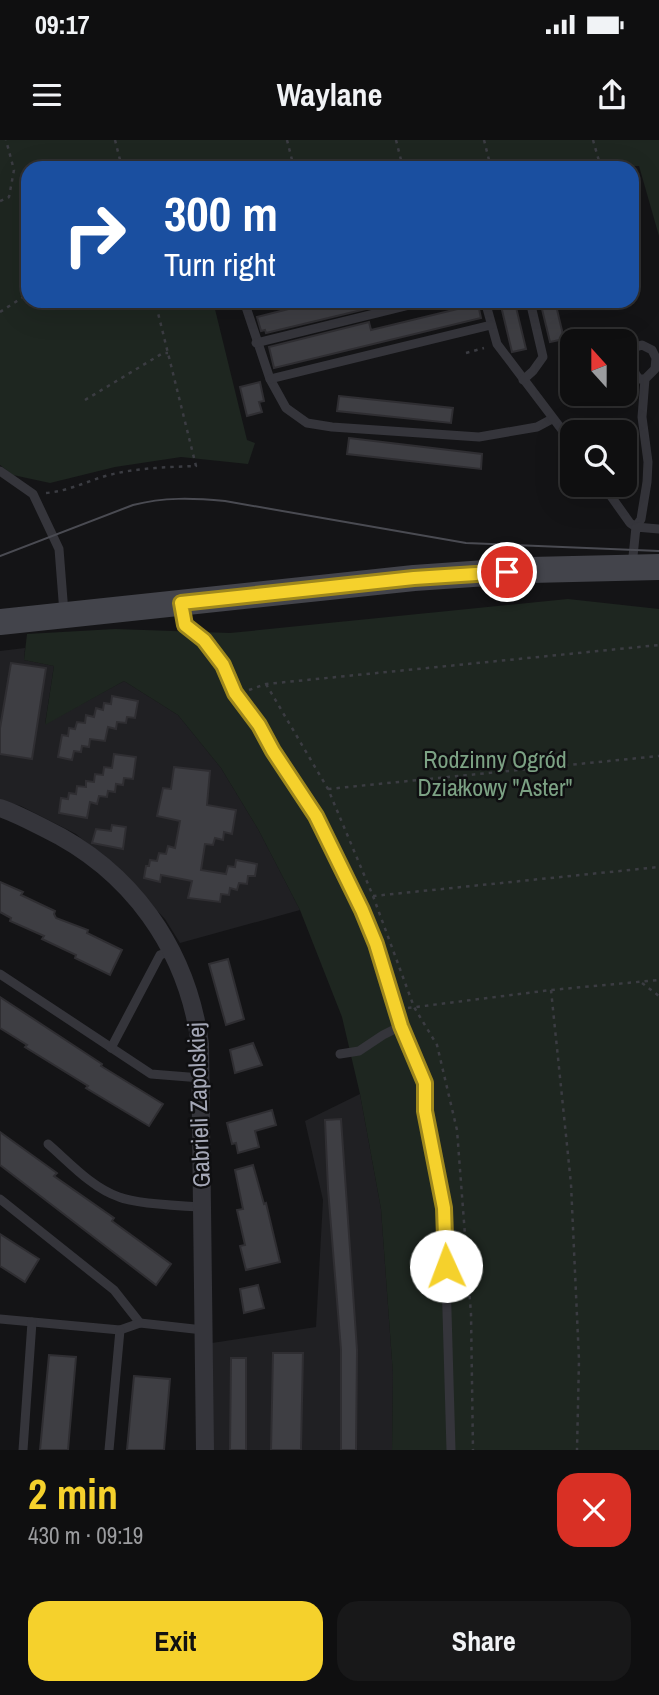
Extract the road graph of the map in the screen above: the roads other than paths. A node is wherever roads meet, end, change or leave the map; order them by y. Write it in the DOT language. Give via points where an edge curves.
graph roads {
  1 [pos="246,308"];
  2 [pos="398,308"];
  3 [pos="487,308"];
  4 [pos="532,308"];
  5 [pos="491,325"];
  6 [pos="256,343"];
  7 [pos="270,379"];
  8 [pos="645,379"];
  9 [pos="523,380"];
  10 [pos="552,419"];
  11 [pos="560,429"];
  12 [pos="0,471"];
  13 [pos="612,497"];
  14 [pos="636,527"];
  15 [pos="659,529"];
  16 [pos="632,567"];
  17 [pos="659,568"];
  18 [pos="181,603"];
  19 [pos="65,614"];
  20 [pos="0,622"];
  21 [pos="0,808"];
  22 [pos="172,951"];
  23 [pos="0,974"];
  24 [pos="401,1026"];
  25 [pos="111,1048"];
  26 [pos="340,1054"];
  27 [pos="201,1078"];
  28 [pos="48,1144"];
  29 [pos="0,1199"];
  30 [pos="202,1207"];
  31 [pos="0,1319"];
  32 [pos="32,1322"];
  33 [pos="140,1323"];
  34 [pos="203,1330"];
  35 [pos="121,1331"];
  36 [pos="23,1450"];
  37 [pos="109,1450"];
  38 [pos="205,1450"];
  39 [pos="451,1450"];
  1 -- 6 [label="lane"];
  2 -- 6 [label="lane"];
  3 -- 5 [label="lane"];
  4 -- 9 [label="lane" via="543,357"];
  5 -- 7 [label="lane"];
  5 -- 9 [label="lane" via="497,344"];
  6 -- 7 [label="lane"];
  7 -- 10 [label="lane" via="286,408 307,423 332,427 479,437 537,427"];
  8 -- 14 [label="lane" via="642,417 647,482"];
  9 -- 10 [label="lane"];
  10 -- 11 [label="lane"];
  12 -- 19 [label="lane" via="33,494 59,549"];
  13 -- 14 [label="lane"];
  14 -- 15 [label="lane"];
  14 -- 16 [label="lane"];
  16 -- 17 [label="street"];
  16 -- 18 [label="street" via="427,577"];
  18 -- 19 [label="street"];
  18 -- 24 [label="lane" via="185,625 223,665 235,693 316,816 376,944"];
  19 -- 20 [label="street"];
  21 -- 22 [label="street, Gabrieli Zapolskiej" via="74,843 115,875 158,924"];
  22 -- 25 [label="lane" via="160,955"];
  22 -- 27 [label="street, Gabrieli Zapolskiej" via="197,1021"];
  23 -- 25 [label="lane"];
  24 -- 26 [label="lane" via="359,1051"];
  24 -- 39 [label="lane" via="425,1083 425,1111 444,1208"];
  25 -- 27 [label="lane" via="151,1074"];
  27 -- 30 [label="street, Gabrieli Zapolskiej"];
  28 -- 30 [label="lane" via="120,1198"];
  29 -- 33 [label="lane" via="114,1290"];
  30 -- 34 [label="street, Gabrieli Zapolskiej"];
  31 -- 32 [label="lane"];
  32 -- 35 [label="lane"];
  32 -- 36 [label="lane"];
  33 -- 34 [label="lane"];
  33 -- 35 [label="lane"];
  34 -- 38 [label="street, Gabrieli Zapolskiej"];
  35 -- 37 [label="lane"];
}
